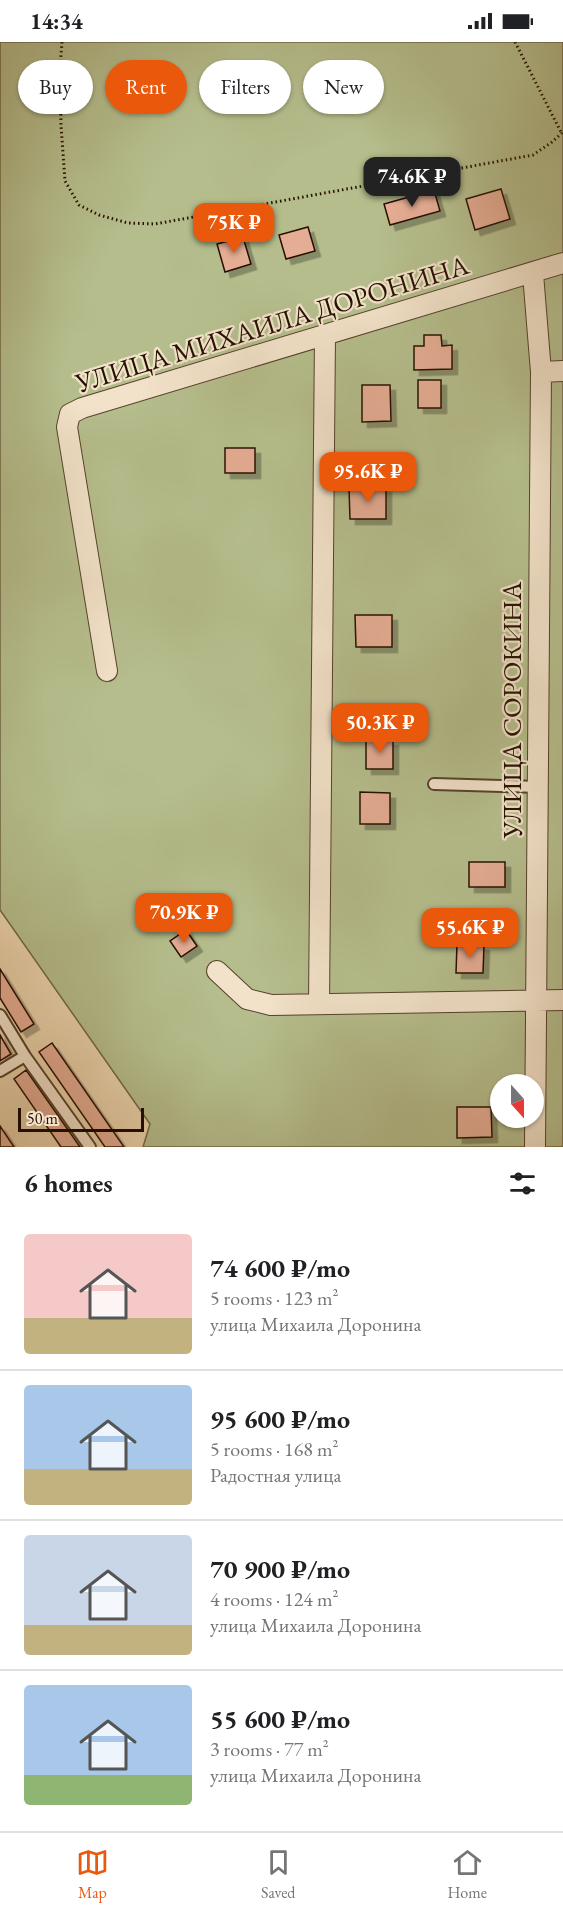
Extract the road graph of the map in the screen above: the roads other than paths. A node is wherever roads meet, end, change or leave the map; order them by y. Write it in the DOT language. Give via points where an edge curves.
graph roads {
  1 [pos="563,263"];
  2 [pos="533,274"];
  3 [pos="325,335"];
  4 [pos="563,371"];
  5 [pos="541,372"];
  6 [pos="108,671"];
  7 [pos="434,784"];
  8 [pos="539,787"];
  9 [pos="217,971"];
  10 [pos="538,1000"];
  11 [pos="563,1000"];
  12 [pos="319,1004"];
  13 [pos="0,1015"];
  14 [pos="25,1056"];
  15 [pos="0,1071"];
  16 [pos="90,1147"];
  17 [pos="535,1147"];
  1 -- 2 [label="street, УЛИЦА МИХАИЛА ДОРОНИНА"];
  2 -- 3 [label="street, УЛИЦА МИХАИЛА ДОРОНИНА"];
  2 -- 5 [label="street, УЛИЦА СОРОКИНА"];
  3 -- 6 [label="street, УЛИЦА МИХАИЛА ДОРОНИНА" via="70,414 67,427"];
  3 -- 12 [label="street"];
  4 -- 5 [label="street"];
  5 -- 8 [label="street, УЛИЦА СОРОКИНА"];
  7 -- 8 [label="lane"];
  8 -- 10 [label="street, УЛИЦА СОРОКИНА"];
  9 -- 12 [label="street" via="247,999 272,1005"];
  10 -- 11 [label="street"];
  10 -- 12 [label="street"];
  10 -- 17 [label="street, УЛИЦА СОРОКИНА"];
  13 -- 14 [label="lane"];
  14 -- 15 [label="lane"];
  14 -- 16 [label="lane"];
}
